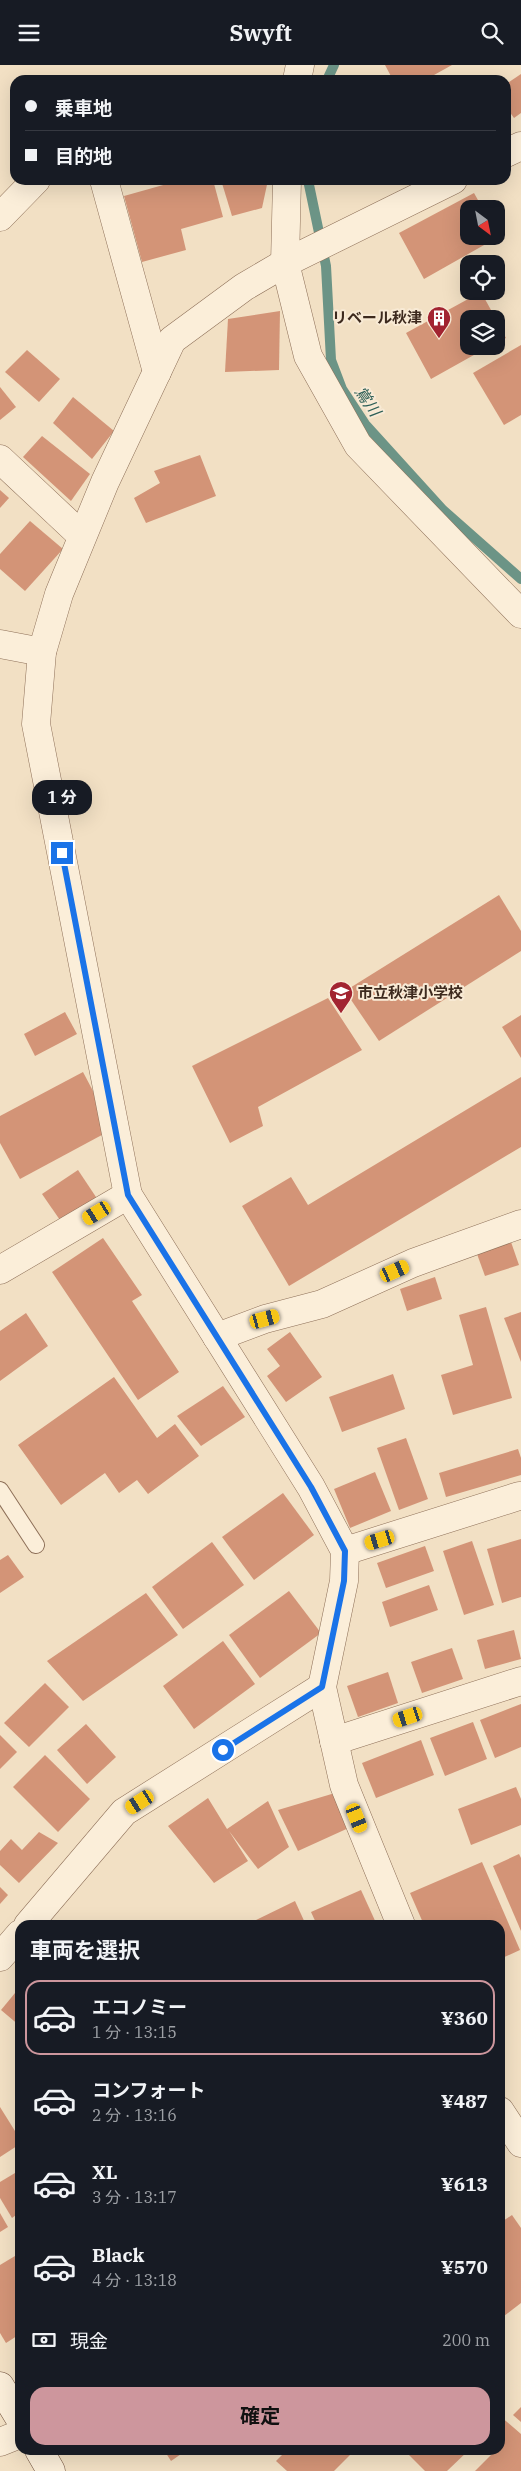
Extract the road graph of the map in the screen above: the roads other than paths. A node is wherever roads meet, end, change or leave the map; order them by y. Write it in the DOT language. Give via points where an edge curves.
graph roads {
  1 [pos="31,185"];
  2 [pos="105,185"];
  3 [pos="287,185"];
  4 [pos="443,185"];
  5 [pos="0,217"];
  6 [pos="294,259"];
  7 [pos="157,372"];
  8 [pos="0,459"];
  9 [pos="82,536"];
  10 [pos="521,614"];
  11 [pos="0,644"];
  12 [pos="42,652"];
  13 [pos="128,1195"];
  14 [pos="521,1224"];
  15 [pos="0,1270"];
  16 [pos="216,1337"];
  17 [pos="0,1490"];
  18 [pos="519,1496"];
  19 [pos="36,1545"];
  20 [pos="345,1551"];
  21 [pos="521,1681"];
  22 [pos="322,1687"];
  23 [pos="334,1741"];
  24 [pos="32,1920"];
  25 [pos="399,1920"];
  26 [pos="15,1940"];
  27 [pos="0,1957"];
  28 [pos="505,2119"];
  29 [pos="521,2143"];
  30 [pos="0,2386"];
  31 [pos="15,2411"];
  32 [pos="15,2436"];
  33 [pos="0,2442"];
  34 [pos="42,2455"];
  35 [pos="51,2471"];
  1 -- 5 [label="street"];
  2 -- 7 [label="street"];
  3 -- 6 [label="street"];
  4 -- 6 [label="street"];
  6 -- 7 [label="street" via="244,287 172,341"];
  6 -- 10 [label="street" via="308,356 358,445"];
  7 -- 9 [label="street"];
  8 -- 9 [label="street"];
  9 -- 12 [label="street" via="59,594"];
  11 -- 12 [label="street"];
  12 -- 13 [label="street" via="36,723"];
  13 -- 15 [label="street"];
  13 -- 16 [label="street"];
  14 -- 16 [label="street" via="413,1263 322,1304 265,1319"];
  16 -- 20 [label="street" via="311,1487"];
  17 -- 19 [label="lane"];
  18 -- 20 [label="street"];
  20 -- 22 [label="street" via="344,1581"];
  21 -- 23 [label="street"];
  22 -- 23 [label="street"];
  22 -- 24 [label="street" via="124,1812"];
  23 -- 25 [label="street" via="344,1785"];
  26 -- 27 [label="street"];
  28 -- 29 [label="street"];
  30 -- 31 [label="street"];
  32 -- 33 [label="street"];
  34 -- 35 [label="street"];
}
